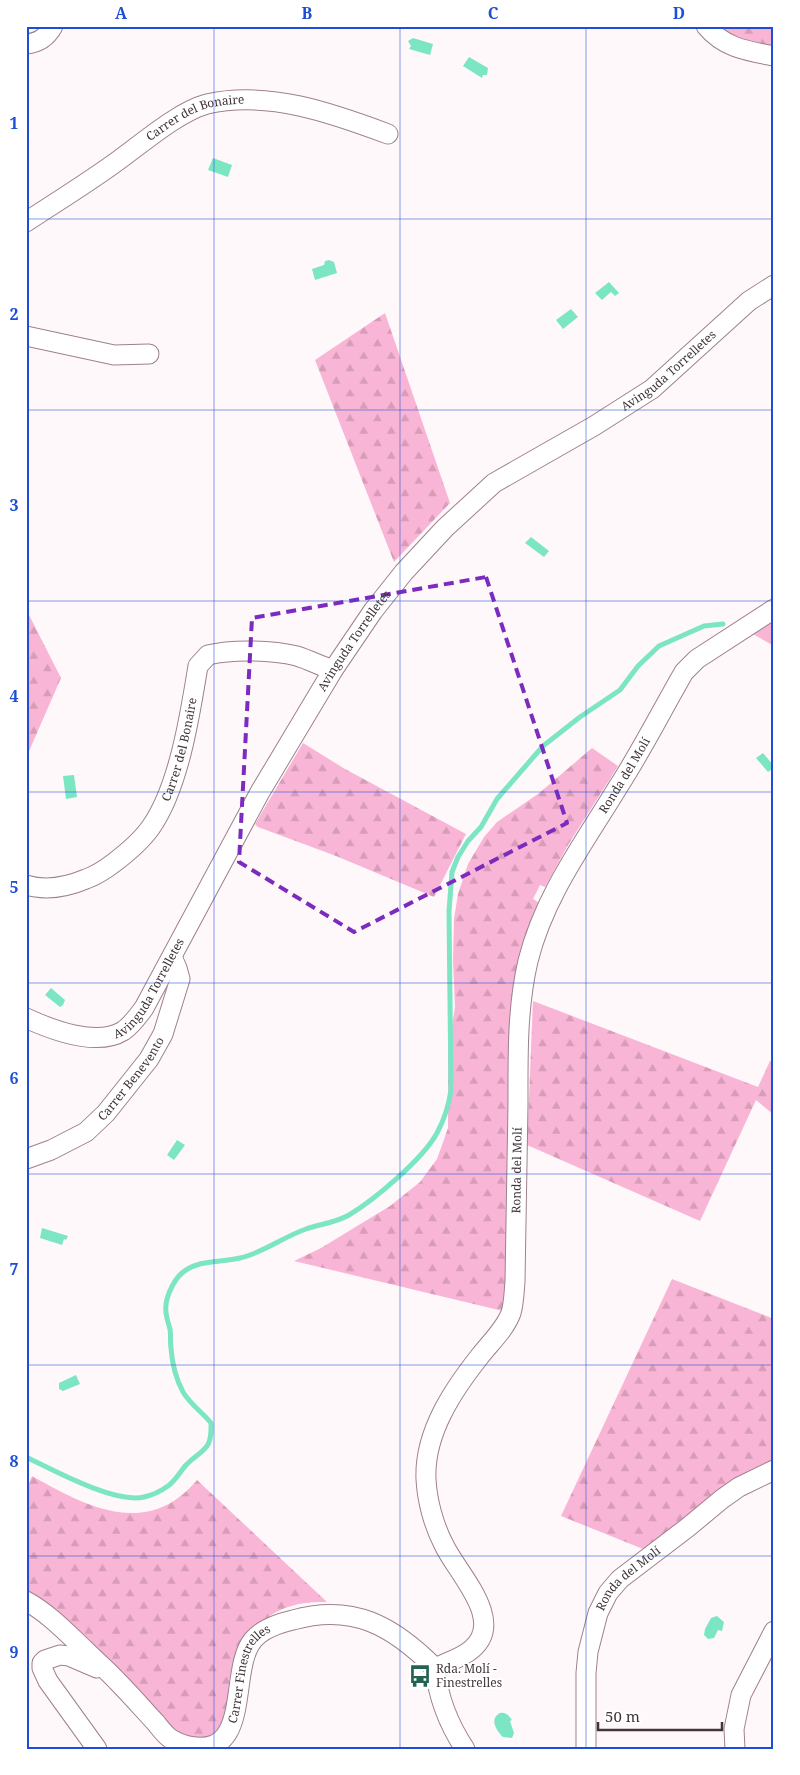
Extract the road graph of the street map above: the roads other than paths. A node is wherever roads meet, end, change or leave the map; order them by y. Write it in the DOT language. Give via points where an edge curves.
graph roads {
  1 [pos="53,26"];
  2 [pos="706,26"];
  3 [pos="26,44"];
  4 [pos="774,56"];
  5 [pos="388,134"];
  6 [pos="26,222"];
  7 [pos="774,284"];
  8 [pos="26,336"];
  9 [pos="149,354"];
  10 [pos="774,609"];
  11 [pos="333,670"];
  12 [pos="26,885"];
  13 [pos="172,957"];
  14 [pos="26,1018"];
  15 [pos="26,1159"];
  16 [pos="774,1470"];
  17 [pos="26,1601"];
  18 [pos="774,1631"];
  19 [pos="435,1668"];
  20 [pos="110,1673"];
  21 [pos="97,1749"];
  22 [pos="465,1749"];
  23 [pos="586,1749"];
  24 [pos="736,1749"];
  1 -- 3 [label="street" via="40,41"];
  2 -- 4 [label="street" via="726,43"];
  5 -- 6 [label="street, Carrer del Bonaire" via="338,115 285,104 245,101 207,104 179,116 94,178"];
  7 -- 11 [label="street, Avinguda Torrelletes" via="749,301 652,389 481,493 404,572"];
  8 -- 9 [label="street" via="114,355"];
  10 -- 19 [label="street, Ronda del Molí" via="697,659 684,672 560,881 547,906 528,961 519,1038 515,1282 511,1312 504,1327 445,1408 435,1429 427,1460 429,1501 438,1533 483,1608 484,1624 474,1648"];
  11 -- 12 [label="street, Carrer del Bonaire" via="288,654 238,652 208,655 198,666 173,782 150,829 124,855 93,876 65,886"];
  11 -- 13 [label="street, Avinguda Torrelletes" via="248,814"];
  13 -- 14 [label="street, Avinguda Torrelletes" via="138,1017 114,1035 79,1036"];
  13 -- 15 [label="street, Carrer Benevento" via="180,979 163,1034 149,1059 106,1113 86,1132"];
  16 -- 23 [label="street, Ronda del Molí" via="722,1499 620,1579 608,1593 598,1613 588,1652"];
  17 -- 20 [label="street, Carrer Finestrelles" via="50,1617"];
  18 -- 24 [label="street" via="741,1696 734,1729"];
  19 -- 20 [label="street, Carrer Finestrelles" via="411,1644 364,1618 316,1615 280,1623 254,1640 248,1650 235,1717 227,1734 215,1743 198,1746 171,1739"];
  19 -- 22 [label="street" via="440,1697"];
  20 -- 21 [label="street" via="69,1656 54,1656 42,1663 48,1681"];
}
